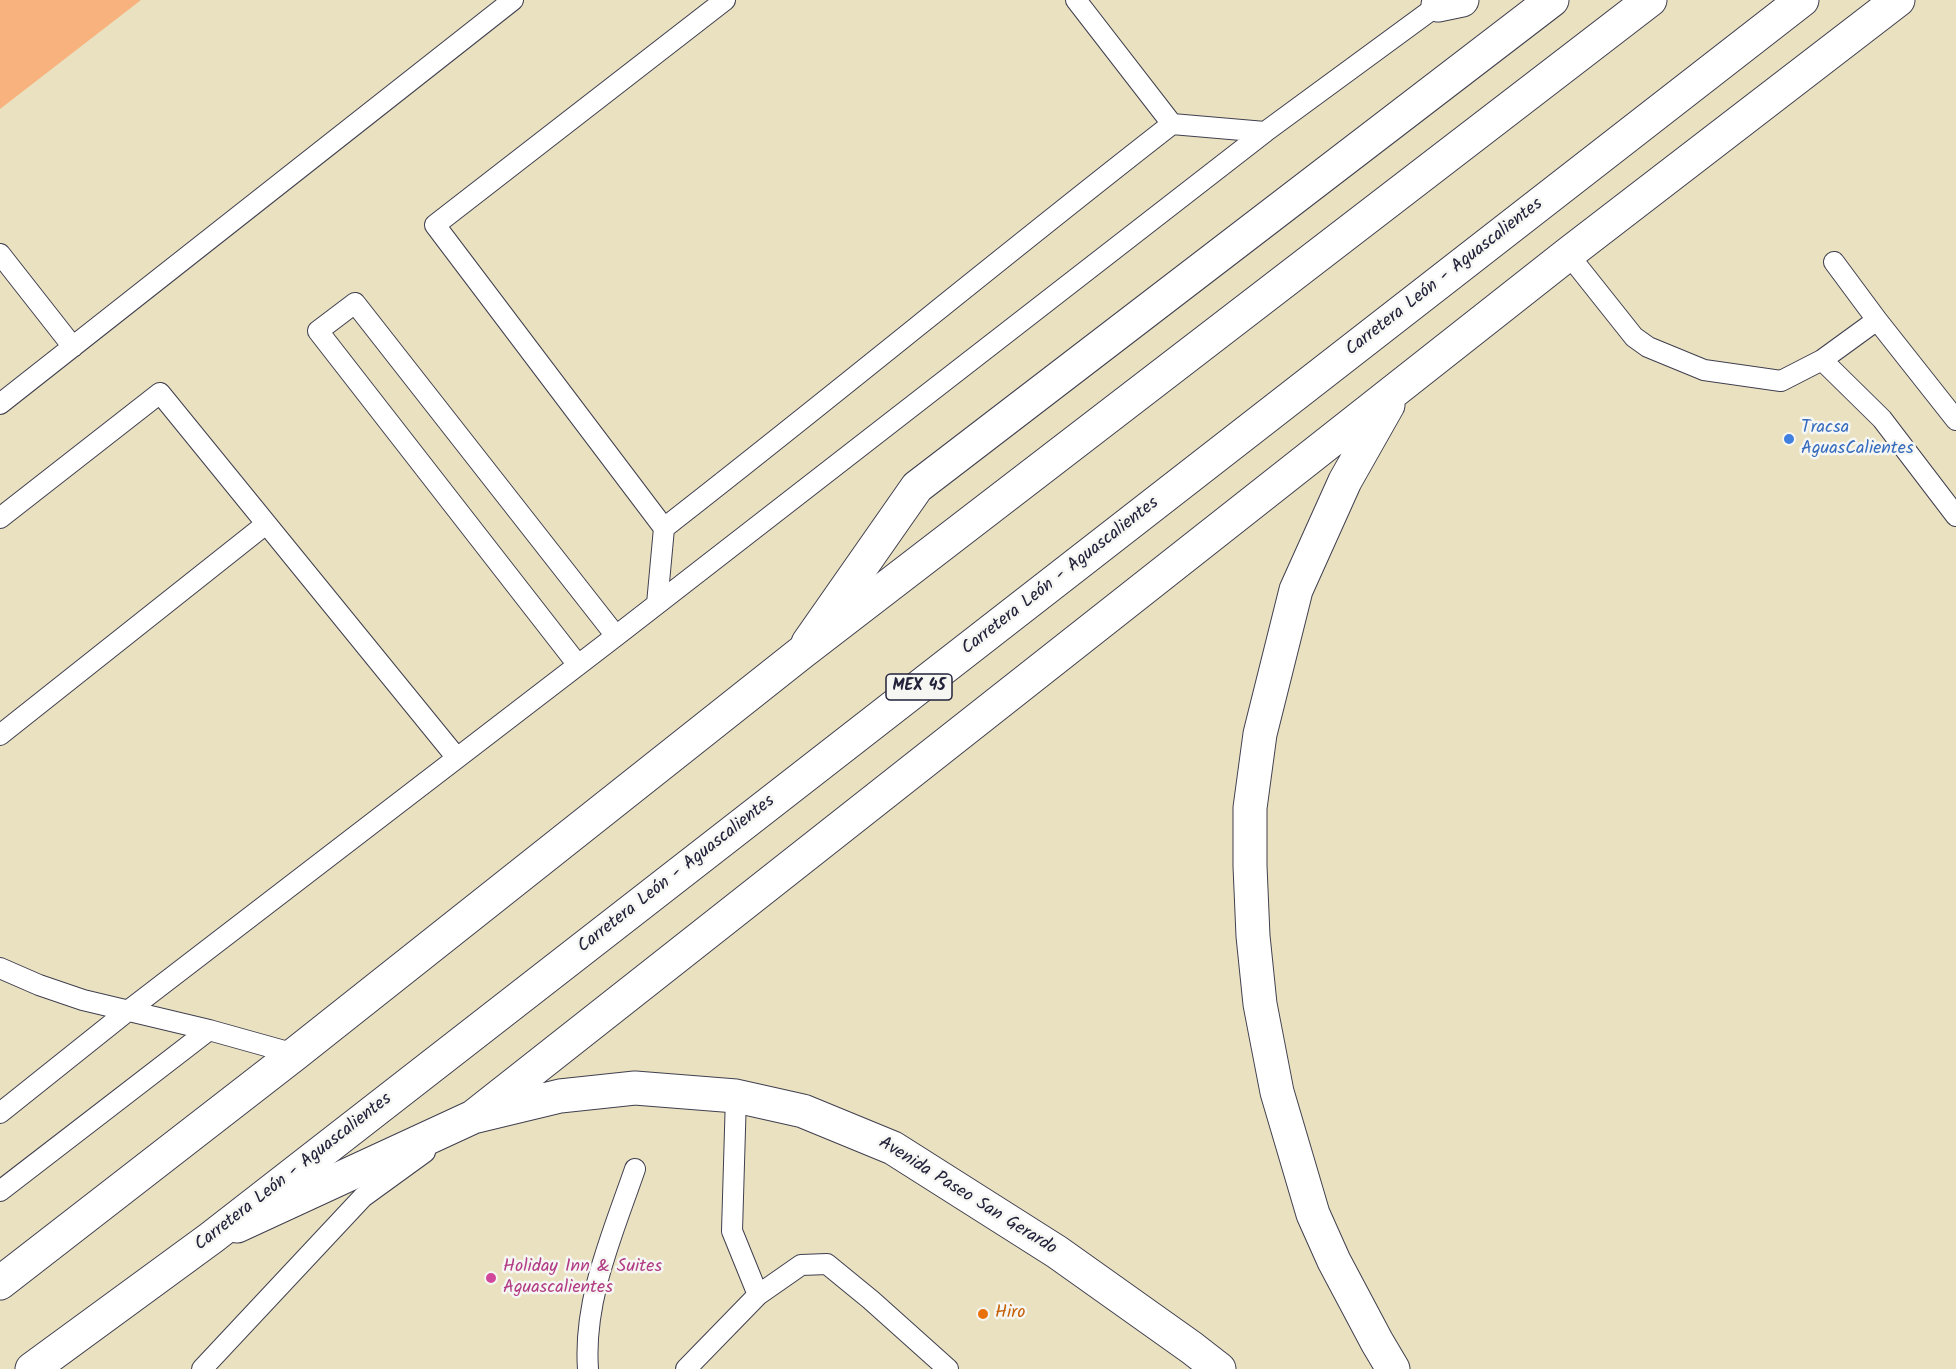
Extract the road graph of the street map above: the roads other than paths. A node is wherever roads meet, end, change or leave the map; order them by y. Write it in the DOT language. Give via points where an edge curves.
graph roads {
  1 [pos="513,0"];
  2 [pos="725,0"];
  3 [pos="1076,0"];
  4 [pos="1552,0"];
  5 [pos="1650,0"];
  6 [pos="1802,0"];
  7 [pos="1898,0"];
  8 [pos="1448,2"];
  9 [pos="1172,124"];
  10 [pos="1265,132"];
  11 [pos="0,254"];
  12 [pos="1568,254"];
  13 [pos="1834,262"];
  14 [pos="1877,320"];
  15 [pos="73,347"];
  16 [pos="1822,360"];
  17 [pos="1395,392"];
  18 [pos="0,404"];
  19 [pos="1956,420"];
  20 [pos="1956,516"];
  21 [pos="0,518"];
  22 [pos="266,524"];
  23 [pos="664,528"];
  24 [pos="657,604"];
  25 [pos="616,636"];
  26 [pos="801,653"];
  27 [pos="578,665"];
  28 [pos="0,735"];
  29 [pos="457,758"];
  30 [pos="0,968"];
  31 [pos="129,1010"];
  32 [pos="209,1030"];
  33 [pos="295,1054"];
  34 [pos="736,1096"];
  35 [pos="0,1113"];
  36 [pos="473,1117"];
  37 [pos="634,1169"];
  38 [pos="0,1191"];
  39 [pos="211,1238"];
  40 [pos="0,1282"];
  41 [pos="758,1295"];
  42 [pos="32,1369"];
  43 [pos="202,1369"];
  44 [pos="588,1369"];
  45 [pos="686,1369"];
  46 [pos="948,1369"];
  47 [pos="1219,1369"];
  48 [pos="1394,1369"];
  1 -- 15 [label="lane"];
  2 -- 23 [label="lane" via="435,225"];
  3 -- 9 [label="lane"];
  4 -- 26 [label="main road" via="917,487"];
  5 -- 26 [label="main road"];
  6 -- 39 [label="main road, Carretera León - Aguascalientes / MEX 45"];
  7 -- 12 [label="main road"];
  8 -- 10 [label="lane"];
  9 -- 10 [label="lane"];
  9 -- 23 [label="lane"];
  10 -- 24 [label="lane"];
  11 -- 15 [label="lane"];
  12 -- 16 [label="lane" via="1634,337 1648,347 1704,370 1781,381"];
  12 -- 17 [label="main road"];
  13 -- 14 [label="lane"];
  14 -- 16 [label="lane"];
  14 -- 19 [label="lane"];
  15 -- 18 [label="lane"];
  16 -- 20 [label="lane" via="1882,419"];
  17 -- 36 [label="main road"];
  17 -- 48 [label="main road" via="1345,481 1296,590 1260,734 1250,808 1253,936 1260,1004 1277,1092 1313,1214 1334,1261"];
  21 -- 22 [label="lane" via="160,393"];
  22 -- 28 [label="lane"];
  22 -- 29 [label="lane"];
  23 -- 24 [label="lane"];
  24 -- 25 [label="lane"];
  25 -- 27 [label="lane"];
  25 -- 27 [label="lane" via="355,303 318,331"];
  26 -- 33 [label="main road"];
  27 -- 29 [label="lane"];
  29 -- 31 [label="lane"];
  30 -- 31 [label="lane" via="83,1000"];
  31 -- 32 [label="lane"];
  31 -- 35 [label="lane"];
  32 -- 33 [label="lane"];
  32 -- 38 [label="lane"];
  33 -- 40 [label="main road"];
  34 -- 36 [label="main road, Avenida Paseo San Gerardo" via="635,1088 560,1096"];
  34 -- 41 [label="lane" via="732,1231"];
  34 -- 47 [label="main road, Avenida Paseo San Gerardo" via="803,1111 893,1148 1057,1252"];
  36 -- 39 [label="main road, Avenida Paseo San Gerardo"];
  36 -- 43 [label="lane" via="363,1197"];
  37 -- 44 [label="lane" via="590,1311"];
  39 -- 42 [label="main road, Carretera León - Aguascalientes / MEX 45"];
  41 -- 45 [label="lane"];
  41 -- 46 [label="lane" via="801,1265 827,1264"];
}
